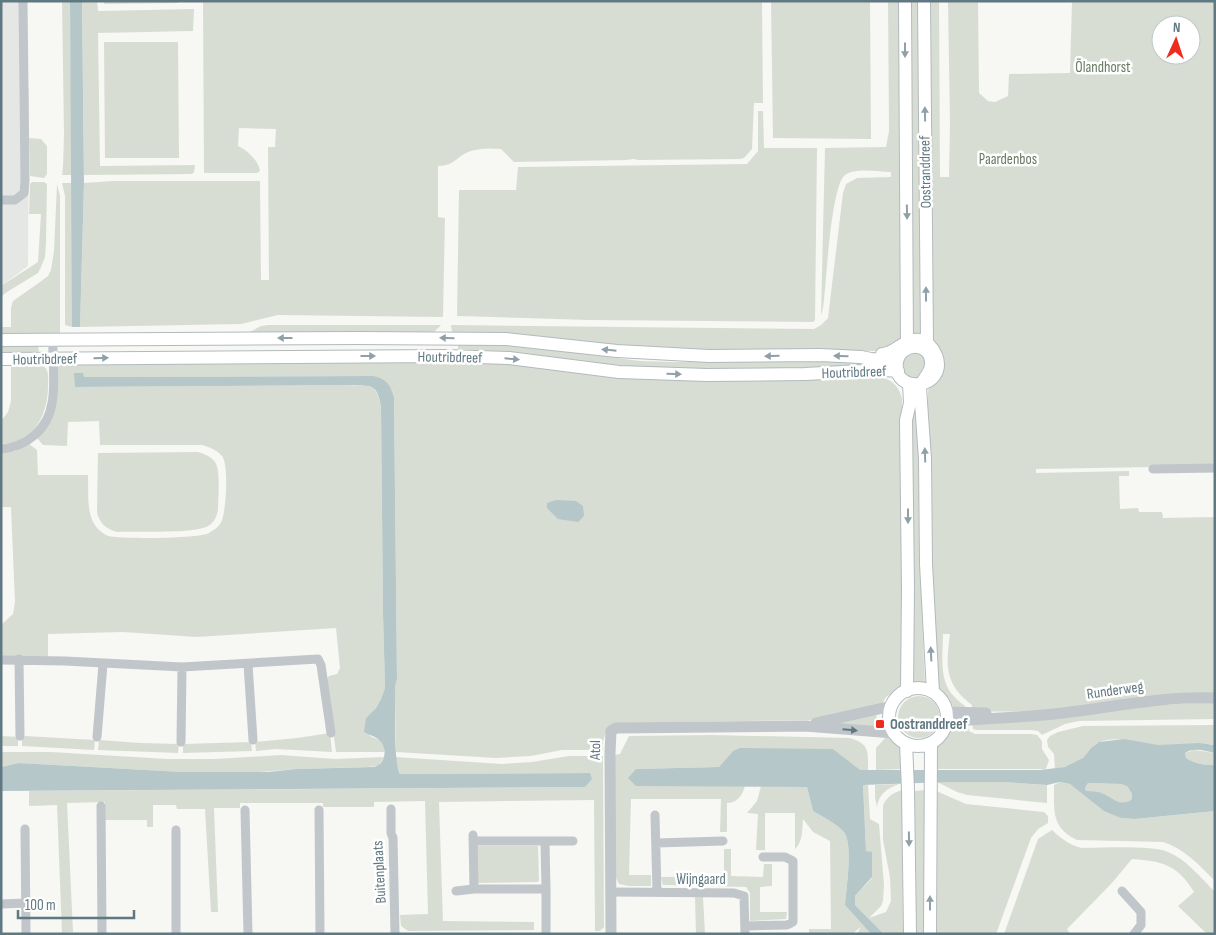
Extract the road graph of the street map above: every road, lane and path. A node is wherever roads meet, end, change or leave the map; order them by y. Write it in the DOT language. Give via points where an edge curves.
graph roads {
  1 [pos="23,1"];
  2 [pos="905,1"];
  3 [pos="924,1"];
  4 [pos="1,200"];
  5 [pos="52,339"];
  6 [pos="1,340"];
  7 [pos="927,343"];
  8 [pos="902,349"];
  9 [pos="1,359"];
  10 [pos="52,359"];
  11 [pos="862,371"];
  12 [pos="898,371"];
  13 [pos="919,384"];
  14 [pos="906,420"];
  15 [pos="1,449"];
  16 [pos="1153,468"];
  17 [pos="1215,468"];
  18 [pos="19,659"];
  19 [pos="1,660"];
  20 [pos="103,664"];
  21 [pos="248,664"];
  22 [pos="182,667"];
  23 [pos="907,691"];
  24 [pos="933,692"];
  25 [pos="1215,698"];
  26 [pos="892,706"];
  27 [pos="947,717"];
  28 [pos="805,726"];
  29 [pos="331,733"];
  30 [pos="894,733"];
  31 [pos="20,736"];
  32 [pos="97,737"];
  33 [pos="253,740"];
  34 [pos="181,742"];
  35 [pos="906,743"];
  36 [pos="931,743"];
  37 [pos="100,806"];
  38 [pos="391,809"];
  39 [pos="245,810"];
  40 [pos="319,810"];
  41 [pos="655,815"];
  42 [pos="25,829"];
  43 [pos="176,830"];
  44 [pos="574,840"];
  45 [pos="545,841"];
  46 [pos="723,841"];
  47 [pos="656,842"];
  48 [pos="763,857"];
  49 [pos="474,889"];
  50 [pos="546,889"];
  51 [pos="456,891"];
  52 [pos="1122,891"];
  53 [pos="611,892"];
  54 [pos="657,892"];
  55 [pos="26,903"];
  56 [pos="1,904"];
  57 [pos="745,930"];
  58 [pos="26,934"];
  59 [pos="102,934"];
  60 [pos="176,934"];
  61 [pos="248,934"];
  62 [pos="320,934"];
  63 [pos="395,934"];
  64 [pos="546,934"];
  65 [pos="611,934"];
  66 [pos="910,934"];
  67 [pos="930,934"];
  68 [pos="1134,934"];
  1 -- 4 [label="street" via="24,194 15,200"];
  2 -- 8 [label="main road, Oostranddreef, one-way"];
  7 -- 3 [label="main road, Oostranddreef, one-way"];
  5 -- 6 [label="main road, Houtribdreef"];
  8 -- 5 [label="main road, Houtribdreef, one-way" via="885,360 802,355 709,356 496,339"];
  5 -- 10 [label="street"];
  7 -- 8 [label="main road" via="916,340"];
  7 -- 13 [label="main road" via="938,362 936,371"];
  8 -- 12 [label="main road" via="896,365"];
  8 -- 13 [label="main road" via="921,347 931,357 930,370"];
  9 -- 10 [label="main road, Houtribdreef"];
  10 -- 11 [label="main road, Houtribdreef, one-way" via="446,356 509,358 620,372 707,375"];
  10 -- 15 [label="street" via="53,400 46,421 30,440"];
  11 -- 12 [label="main road, Houtribdreef"];
  11 -- 14 [label="main road" via="888,375 895,380 904,393"];
  12 -- 13 [label="main road" via="902,380"];
  13 -- 14 [label="main road"];
  24 -- 13 [label="main road, one-way" via="926,564 925,405"];
  14 -- 23 [label="main road, one-way"];
  16 -- 17 [label="street"];
  18 -- 19 [label="street"];
  18 -- 20 [label="street"];
  18 -- 31 [label="street"];
  20 -- 22 [label="street"];
  20 -- 32 [label="street"];
  21 -- 22 [label="street"];
  21 -- 29 [label="street" via="318,659"];
  21 -- 33 [label="street"];
  22 -- 34 [label="street"];
  23 -- 24 [label="main road" via="920,688"];
  23 -- 26 [label="main road"];
  24 -- 27 [label="main road" via="940,699"];
  25 -- 27 [label="street, Runderweg" via="1135,702 1020,717 1001,714"];
  26 -- 28 [label="street, Atol"];
  26 -- 30 [label="main road" via="890,720"];
  27 -- 36 [label="main road" via="941,734"];
  28 -- 30 [label="street, Atol, one-way"];
  28 -- 53 [label="street, Atol" via="621,727 611,731"];
  30 -- 35 [label="main road"];
  35 -- 36 [label="main road" via="919,746"];
  35 -- 66 [label="main road, one-way"];
  67 -- 36 [label="main road, one-way"];
  37 -- 59 [label="street"];
  38 -- 63 [label="street, Buitenplaats"];
  39 -- 61 [label="street"];
  40 -- 62 [label="street"];
  41 -- 47 [label="street, Wijngaard"];
  42 -- 55 [label="street"];
  43 -- 60 [label="street"];
  44 -- 45 [label="street"];
  45 -- 49 [label="street" via="473,838"];
  45 -- 50 [label="street"];
  46 -- 47 [label="street"];
  47 -- 54 [label="street, Wijngaard"];
  48 -- 57 [label="street, Wijngaard" via="785,857 792,861 793,922 787,926"];
  49 -- 50 [label="street"];
  49 -- 51 [label="street"];
  50 -- 64 [label="street"];
  52 -- 68 [label="street" via="1141,912 1141,925"];
  53 -- 54 [label="street, Wijngaard"];
  53 -- 65 [label="street, Atol"];
  54 -- 57 [label="street, Wijngaard" via="734,893 744,896"];
  55 -- 56 [label="street"];
  55 -- 58 [label="street"];
}
